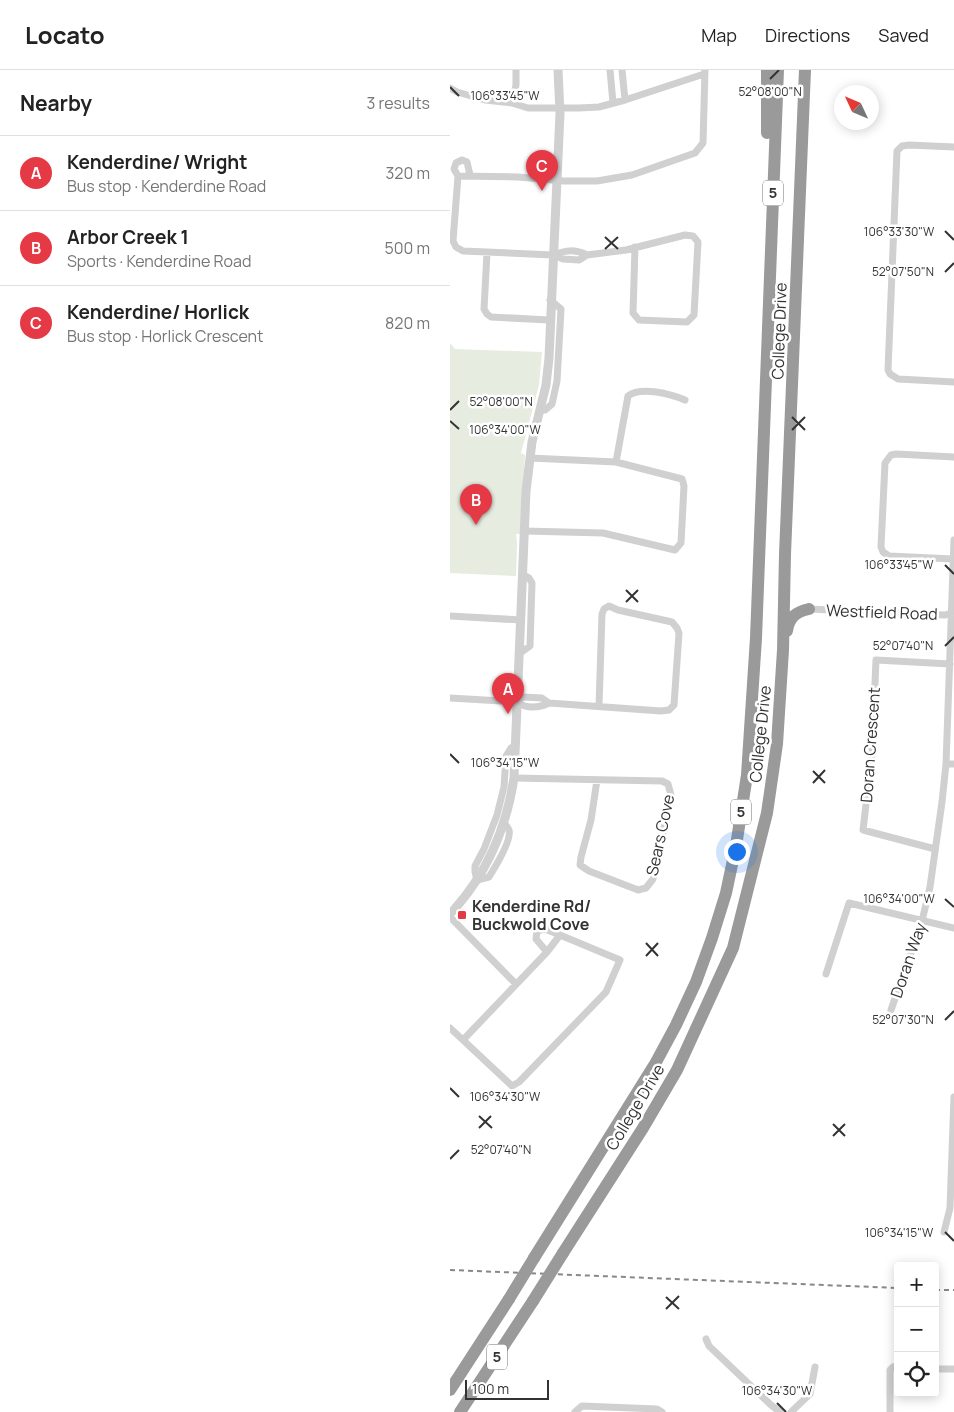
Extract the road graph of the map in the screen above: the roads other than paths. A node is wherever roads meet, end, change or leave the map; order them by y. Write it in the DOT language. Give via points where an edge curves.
graph roads {
  1 [pos="516,70"];
  2 [pos="558,70"];
  3 [pos="610,70"];
  4 [pos="622,70"];
  5 [pos="767,70"];
  6 [pos="778,70"];
  7 [pos="805,70"];
  8 [pos="812,70"];
  9 [pos="704,72"];
  10 [pos="450,88"];
  11 [pos="626,100"];
  12 [pos="512,103"];
  13 [pos="613,103"];
  14 [pos="560,108"];
  15 [pos="954,147"];
  16 [pos="458,176"];
  17 [pos="470,176"];
  18 [pos="557,180"];
  19 [pos="800,185"];
  20 [pos="635,247"];
  21 [pos="487,253"];
  22 [pos="553,255"];
  23 [pos="550,300"];
  24 [pos="768,316"];
  25 [pos="550,320"];
  26 [pos="954,382"];
  27 [pos="684,400"];
  28 [pos="540,409"];
  29 [pos="954,457"];
  30 [pos="530,458"];
  31 [pos="616,462"];
  32 [pos="525,530"];
  33 [pos="954,540"];
  34 [pos="953,560"];
  35 [pos="523,575"];
  36 [pos="809,609"];
  37 [pos="953,612"];
  38 [pos="450,616"];
  39 [pos="520,620"];
  40 [pos="783,650"];
  41 [pos="519,654"];
  42 [pos="950,664"];
  43 [pos="450,698"];
  44 [pos="517,702"];
  45 [pos="599,706"];
  46 [pos="516,745"];
  47 [pos="946,764"];
  48 [pos="954,764"];
  49 [pos="514,778"];
  50 [pos="598,780"];
  51 [pos="935,849"];
  52 [pos="477,880"];
  53 [pos="450,915"];
  54 [pos="922,921"];
  55 [pos="954,928"];
  56 [pos="560,934"];
  57 [pos="547,952"];
  58 [pos="826,974"];
  59 [pos="516,984"];
  60 [pos="891,1010"];
  61 [pos="450,1028"];
  62 [pos="463,1040"];
  63 [pos="954,1097"];
  64 [pos="944,1232"];
  65 [pos="706,1339"];
  66 [pos="894,1366"];
  67 [pos="815,1367"];
  68 [pos="939,1369"];
  69 [pos="954,1369"];
  70 [pos="450,1390"];
  71 [pos="800,1404"];
  72 [pos="771,1405"];
  73 [pos="460,1412"];
  74 [pos="576,1412"];
  75 [pos="662,1412"];
  76 [pos="776,1412"];
  77 [pos="780,1412"];
  78 [pos="791,1412"];
  79 [pos="796,1412"];
  80 [pos="890,1412"];
  1 -- 12 [label="street"];
  2 -- 14 [label="street"];
  3 -- 13 [label="street"];
  4 -- 11 [label="street"];
  5 -- 24 [label="highway"];
  6 -- 24 [label="highway, College Drive / 5"];
  7 -- 19 [label="highway, College Drive / 5"];
  8 -- 19 [label="highway"];
  9 -- 11 [label="street"];
  9 -- 18 [label="street" via="703,143 695,153 632,175 596,181"];
  10 -- 12 [label="street" via="485,100"];
  11 -- 13 [label="street"];
  12 -- 14 [label="street" via="528,108"];
  13 -- 14 [label="street" via="599,107"];
  14 -- 18 [label="street"];
  15 -- 26 [label="street" via="909,145 897,151 888,370 902,380"];
  16 -- 17 [label="street"];
  16 -- 17 [label="street" via="454,169 462,160 467,162"];
  16 -- 21 [label="street" via="453,241 462,251"];
  17 -- 18 [label="street"];
  18 -- 22 [label="street"];
  19 -- 40 [label="highway, College Drive / 5"];
  20 -- 20 [label="street" via="633,312 639,320 687,322 694,315 698,242 693,236 684,235"];
  20 -- 22 [label="street" via="587,255 578,251"];
  21 -- 22 [label="street"];
  21 -- 25 [label="street" via="484,309 487,314 491,317"];
  22 -- 23 [label="street"];
  23 -- 25 [label="street"];
  23 -- 28 [label="street" via="561,309 557,381 552,404 545,410"];
  24 -- 70 [label="highway, College Drive / 5, bridge" via="750,727 745,784 726,893 696,982 655,1064"];
  25 -- 28 [label="street" via="546,385"];
  27 -- 31 [label="street" via="669,394 633,392 628,396"];
  28 -- 30 [label="street"];
  29 -- 34 [label="street" via="896,454 888,458 885,463 881,547 889,556"];
  30 -- 31 [label="street"];
  30 -- 32 [label="street"];
  31 -- 32 [label="street" via="682,479 682,543 675,550 603,533"];
  32 -- 35 [label="street"];
  33 -- 34 [label="street, Doran Way"];
  34 -- 37 [label="street, Doran Way"];
  35 -- 39 [label="street"];
  35 -- 41 [label="street" via="532,583 530,646"];
  36 -- 37 [label="street, Westfield Road" via="945,615"];
  36 -- 40 [label="highway" via="791,618"];
  37 -- 42 [label="street, Doran Way"];
  38 -- 39 [label="street"];
  39 -- 41 [label="street"];
  40 -- 73 [label="highway, College Drive / 5, bridge" via="778,744 767,813 733,948 677,1070 643,1128"];
  41 -- 44 [label="street"];
  42 -- 47 [label="street, Doran Way"];
  42 -- 51 [label="street, Doran Crescent" via="876,660 872,752 863,830"];
  43 -- 44 [label="street"];
  44 -- 45 [label="street" via="522,697 542,698 549,703"];
  44 -- 46 [label="street"];
  45 -- 45 [label="street" via="661,711 674,705 678,634 672,622 609,606 604,609"];
  46 -- 49 [label="street"];
  46 -- 52 [label="street" via="506,756 504,787 497,815 475,866"];
  47 -- 48 [label="street"];
  47 -- 51 [label="street, Doran Way"];
  49 -- 50 [label="street, Sears Cove"];
  49 -- 52 [label="street" via="504,823"];
  50 -- 50 [label="street, Sears Cove" via="662,781 668,784 671,795 652,879 646,888 638,890 580,865"];
  51 -- 54 [label="street, Doran Way"];
  52 -- 53 [label="street"];
  53 -- 59 [label="street"];
  54 -- 55 [label="street"];
  54 -- 58 [label="street" via="849,903"];
  54 -- 60 [label="street, Doran Way"];
  56 -- 57 [label="street"];
  56 -- 57 [label="street" via="545,929 537,931 536,939"];
  56 -- 62 [label="street" via="620,960 606,992 512,1086"];
  57 -- 59 [label="street"];
  59 -- 62 [label="street"];
  61 -- 62 [label="street"];
  63 -- 64 [label="street" via="950,1208"];
  65 -- 72 [label="street" via="709,1346"];
  66 -- 80 [label="street" via="890,1370"];
  67 -- 71 [label="street" via="810,1394"];
  68 -- 69 [label="street"];
  71 -- 78 [label="street"];
  71 -- 79 [label="street"];
  72 -- 76 [label="street"];
  72 -- 77 [label="street"];
  74 -- 75 [label="street" via="582,1406 657,1409"];
}
